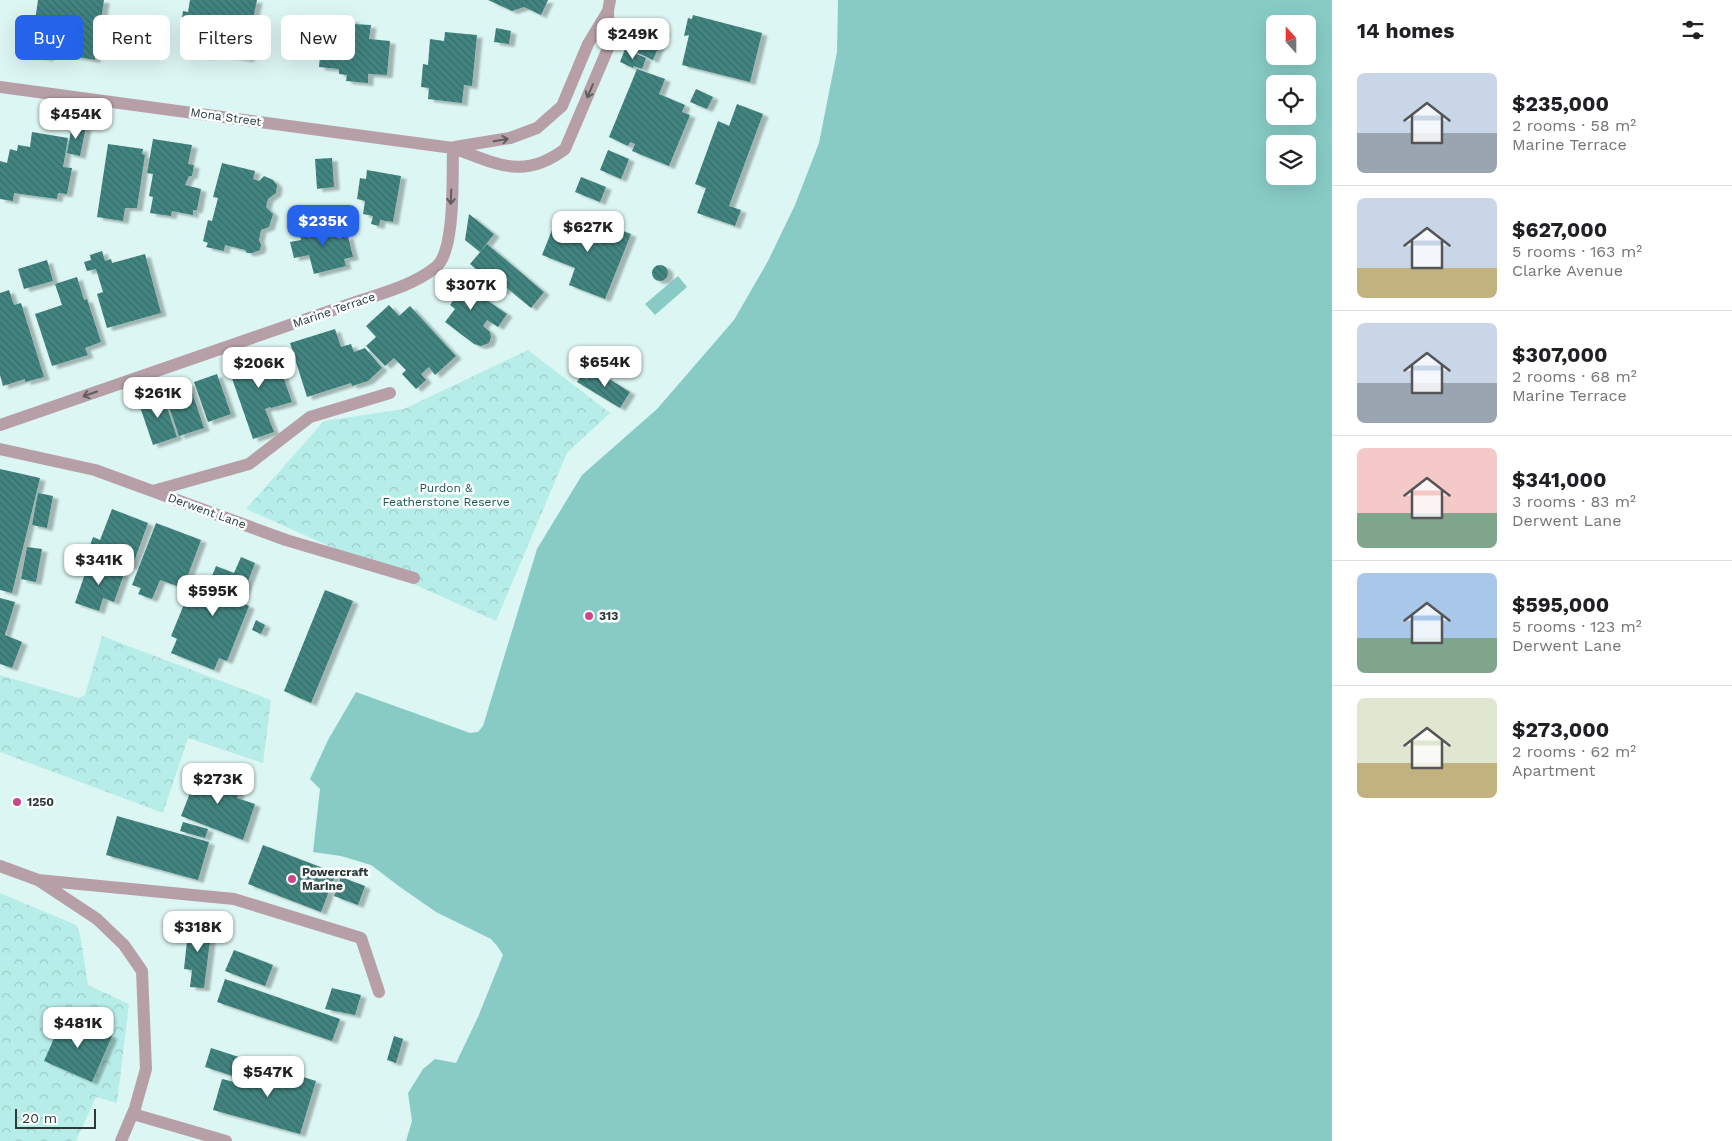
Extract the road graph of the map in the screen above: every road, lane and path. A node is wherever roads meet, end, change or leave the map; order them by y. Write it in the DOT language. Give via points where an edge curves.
graph roads {
  1 [pos="609,5"];
  2 [pos="0,87"];
  3 [pos="453,148"];
  4 [pos="390,393"];
  5 [pos="0,425"];
  6 [pos="0,449"];
  7 [pos="153,491"];
  8 [pos="414,578"];
  9 [pos="0,866"];
  10 [pos="38,880"];
  11 [pos="379,992"];
  12 [pos="133,1114"];
  13 [pos="121,1141"];
  14 [pos="226,1141"];
  3 -- 1 [label="street, one-way" via="510,138 537,128 562,106 588,44"];
  1 -- 3 [label="street, one-way" via="609,46 565,149 553,158 525,167 505,166"];
  2 -- 3 [label="street, Mona Street"];
  3 -- 5 [label="street, Marine Terrace, one-way" via="450,237 438,266 405,284 356,302"];
  4 -- 7 [label="street" via="310,417 249,464"];
  6 -- 7 [label="street, Derwent Lane" via="95,470"];
  7 -- 8 [label="street, Derwent Lane" via="286,540"];
  9 -- 10 [label="street"];
  10 -- 11 [label="street" via="234,899 361,938"];
  10 -- 12 [label="street" via="98,919 124,945 142,971 146,1069"];
  12 -- 13 [label="street"];
  12 -- 14 [label="street"];
}
